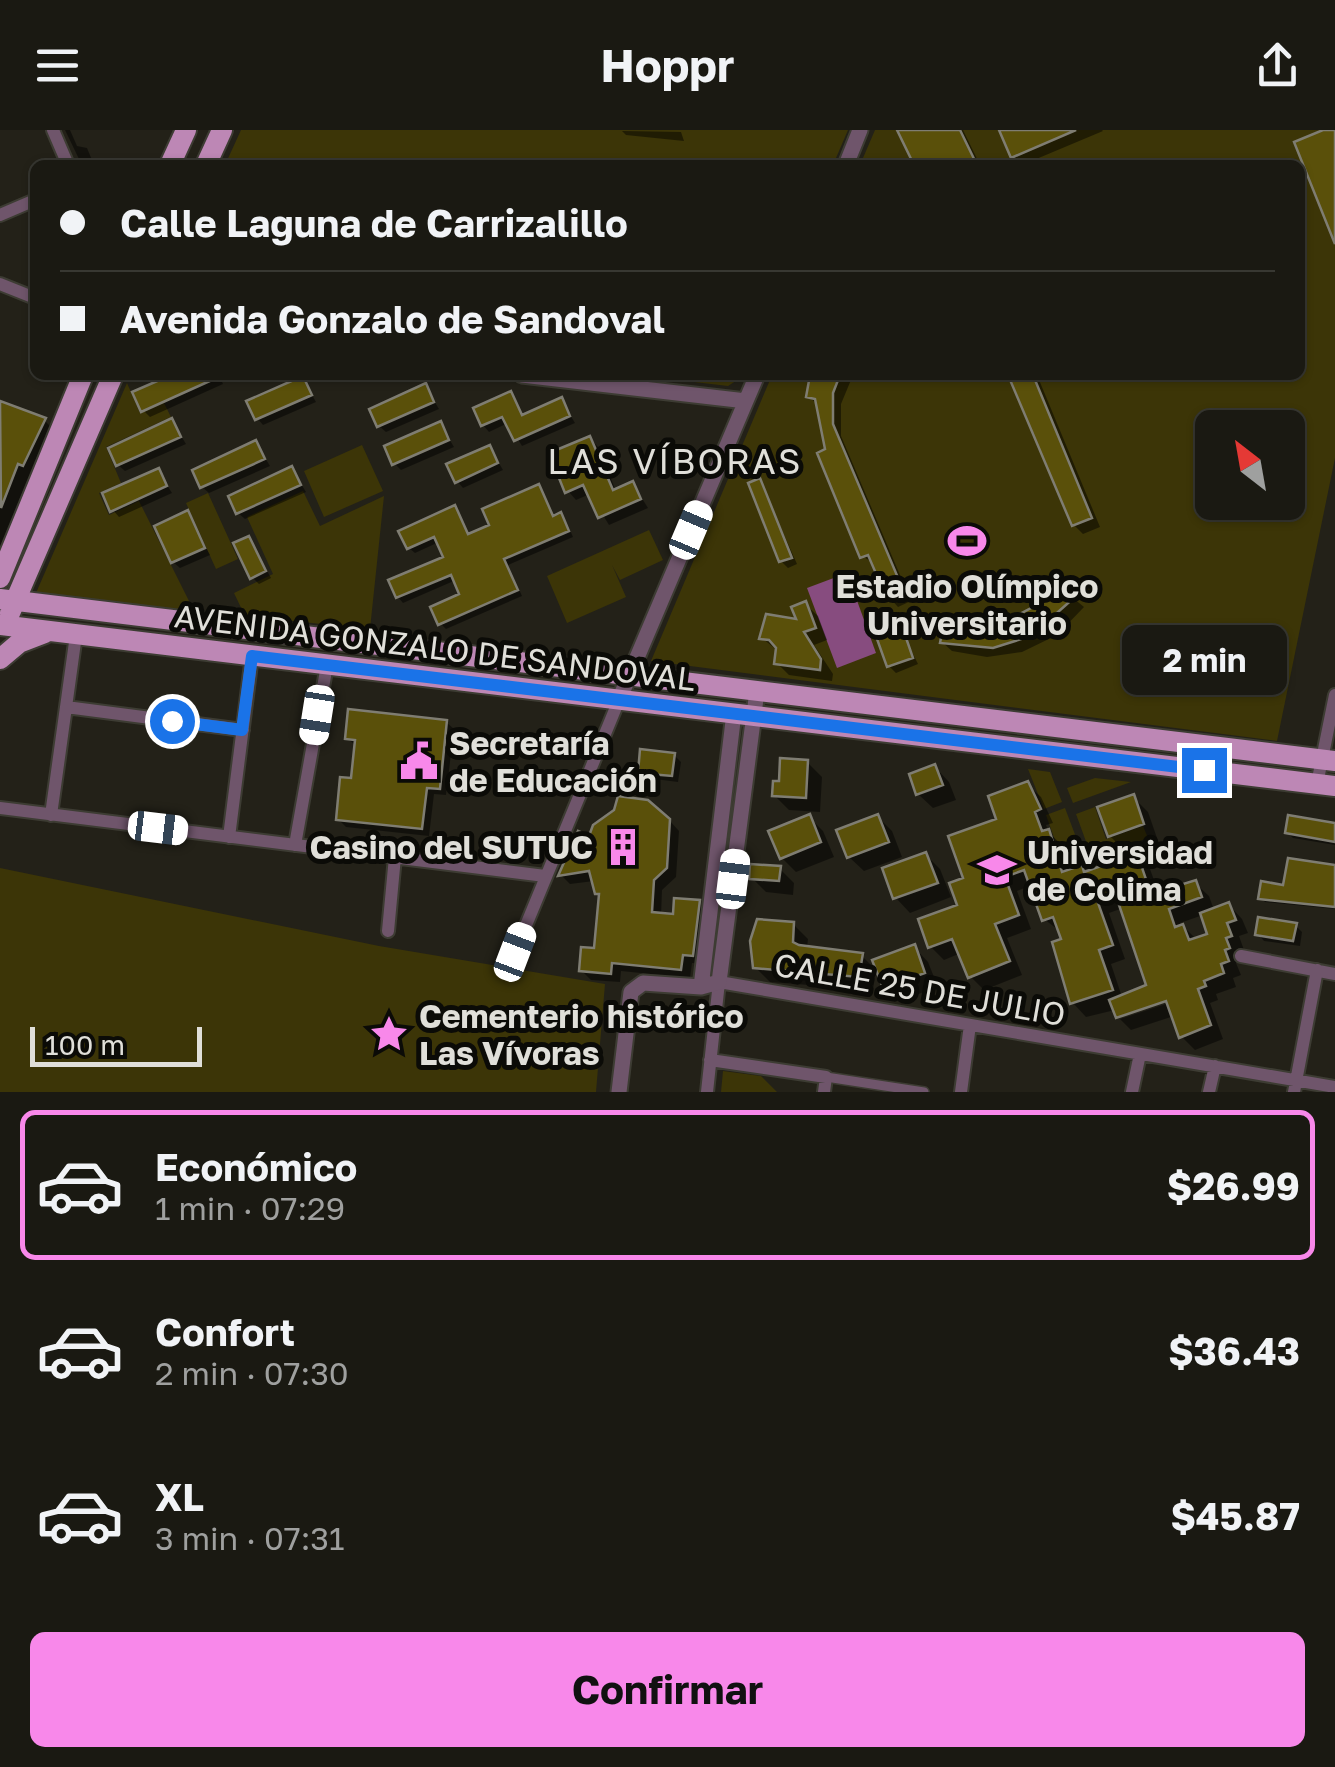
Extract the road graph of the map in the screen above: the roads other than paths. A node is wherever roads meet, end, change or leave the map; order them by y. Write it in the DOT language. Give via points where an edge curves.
graph roads {
  1 [pos="52,130"];
  2 [pos="186,130"];
  3 [pos="860,130"];
  4 [pos="217,131"];
  5 [pos="66,160"];
  6 [pos="172,160"];
  7 [pos="208,160"];
  8 [pos="848,160"];
  9 [pos="30,202"];
  10 [pos="0,215"];
  11 [pos="0,284"];
  12 [pos="30,296"];
  13 [pos="81,380"];
  14 [pos="111,380"];
  15 [pos="565,380"];
  16 [pos="755,380"];
  17 [pos="746,401"];
  18 [pos="30,506"];
  19 [pos="0,556"];
  20 [pos="0,578"];
  21 [pos="8,600"];
  22 [pos="232,628"];
  23 [pos="2,630"];
  24 [pos="50,632"];
  25 [pos="76,635"];
  26 [pos="428,652"];
  27 [pos="229,653"];
  28 [pos="252,656"];
  29 [pos="0,659"];
  30 [pos="327,665"];
  31 [pos="423,676"];
  32 [pos="630,676"];
  33 [pos="757,691"];
  34 [pos="1335,695"];
  35 [pos="620,700"];
  36 [pos="66,707"];
  37 [pos="744,715"];
  38 [pos="242,730"];
  39 [pos="1328,760"];
  40 [pos="1326,785"];
  41 [pos="0,808"];
  42 [pos="51,814"];
  43 [pos="229,837"];
  44 [pos="295,845"];
  45 [pos="396,857"];
  46 [pos="545,876"];
  47 [pos="388,931"];
  48 [pos="515,952"];
  49 [pos="1241,956"];
  50 [pos="1317,970"];
  51 [pos="1335,974"];
  52 [pos="719,982"];
  53 [pos="701,987"];
  54 [pos="970,1025"];
  55 [pos="1140,1054"];
  56 [pos="710,1060"];
  57 [pos="1214,1066"];
  58 [pos="825,1085"];
  59 [pos="1295,1086"];
  60 [pos="1335,1087"];
  61 [pos="619,1092"];
  62 [pos="707,1092"];
  63 [pos="924,1092"];
  64 [pos="961,1092"];
  65 [pos="1132,1092"];
  66 [pos="1209,1092"];
  1 -- 5 [label="street"];
  2 -- 6 [label="main road"];
  3 -- 8 [label="street"];
  4 -- 7 [label="main road"];
  9 -- 10 [label="street"];
  11 -- 12 [label="street"];
  13 -- 18 [label="main road"];
  14 -- 21 [label="main road"];
  15 -- 17 [label="street"];
  16 -- 17 [label="street"];
  17 -- 32 [label="street"];
  18 -- 19 [label="main road"];
  18 -- 20 [label="main road"];
  21 -- 22 [label="main road, AVENIDA GONZALO DE SANDOVAL"];
  21 -- 23 [label="main road"];
  22 -- 26 [label="main road, AVENIDA GONZALO DE SANDOVAL"];
  22 -- 27 [label="main road"];
  23 -- 24 [label="main road, AVENIDA GONZALO DE SANDOVAL"];
  24 -- 25 [label="main road, AVENIDA GONZALO DE SANDOVAL"];
  24 -- 29 [label="main road" via="19,643"];
  25 -- 27 [label="main road, AVENIDA GONZALO DE SANDOVAL"];
  25 -- 36 [label="street"];
  26 -- 31 [label="main road"];
  26 -- 32 [label="main road, AVENIDA GONZALO DE SANDOVAL"];
  27 -- 28 [label="main road, AVENIDA GONZALO DE SANDOVAL"];
  28 -- 30 [label="main road, AVENIDA GONZALO DE SANDOVAL"];
  28 -- 38 [label="street"];
  30 -- 31 [label="main road, AVENIDA GONZALO DE SANDOVAL"];
  30 -- 44 [label="street"];
  31 -- 35 [label="main road, AVENIDA GONZALO DE SANDOVAL"];
  32 -- 33 [label="main road, AVENIDA GONZALO DE SANDOVAL"];
  32 -- 35 [label="street"];
  33 -- 37 [label="street"];
  33 -- 39 [label="main road, AVENIDA GONZALO DE SANDOVAL"];
  34 -- 39 [label="street"];
  35 -- 37 [label="main road, AVENIDA GONZALO DE SANDOVAL"];
  35 -- 46 [label="street"];
  36 -- 38 [label="street"];
  36 -- 42 [label="street"];
  37 -- 40 [label="main road, AVENIDA GONZALO DE SANDOVAL"];
  37 -- 52 [label="street"];
  37 -- 53 [label="street"];
  38 -- 43 [label="street"];
  39 -- 40 [label="street"];
  41 -- 42 [label="street"];
  42 -- 43 [label="street"];
  43 -- 44 [label="street"];
  44 -- 45 [label="street"];
  45 -- 46 [label="street"];
  45 -- 47 [label="street"];
  46 -- 48 [label="street"];
  49 -- 50 [label="street"];
  50 -- 51 [label="street"];
  50 -- 59 [label="street"];
  52 -- 53 [label="street, CALLE 25 DE JULIO"];
  52 -- 54 [label="street, CALLE 25 DE JULIO"];
  52 -- 56 [label="street"];
  53 -- 61 [label="street, CALLE 25 DE JULIO" via="642,983 627,1003"];
  54 -- 55 [label="street, CALLE 25 DE JULIO"];
  54 -- 64 [label="street"];
  55 -- 57 [label="street, CALLE 25 DE JULIO"];
  55 -- 65 [label="street"];
  56 -- 58 [label="street"];
  56 -- 62 [label="street"];
  57 -- 59 [label="street, CALLE 25 DE JULIO"];
  57 -- 66 [label="street"];
  58 -- 63 [label="street"];
  59 -- 60 [label="street, CALLE 25 DE JULIO"];
}
